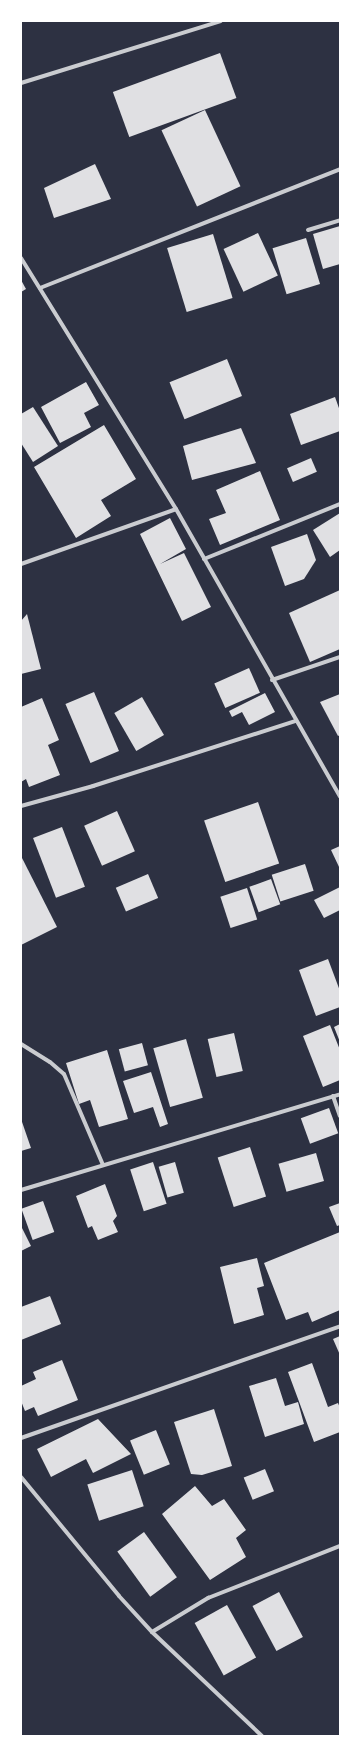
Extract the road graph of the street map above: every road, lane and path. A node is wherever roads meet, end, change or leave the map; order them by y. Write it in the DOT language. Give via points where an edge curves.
graph roads {
  1 [pos="221,21"];
  2 [pos="21,83"];
  3 [pos="340,168"];
  4 [pos="340,220"];
  5 [pos="308,230"];
  6 [pos="21,258"];
  7 [pos="40,288"];
  8 [pos="340,504"];
  9 [pos="176,509"];
  10 [pos="204,559"];
  11 [pos="21,564"];
  12 [pos="340,657"];
  13 [pos="272,680"];
  14 [pos="296,721"];
  15 [pos="340,797"];
  16 [pos="21,806"];
  17 [pos="21,1044"];
  18 [pos="340,1094"];
  19 [pos="334,1096"];
  20 [pos="340,1116"];
  21 [pos="103,1165"];
  22 [pos="21,1190"];
  23 [pos="340,1326"];
  24 [pos="21,1438"];
  25 [pos="21,1476"];
  26 [pos="340,1546"];
  27 [pos="152,1632"];
  28 [pos="262,1736"];
  1 -- 2 [label="street"];
  3 -- 7 [label="street"];
  4 -- 5 [label="street"];
  6 -- 7 [label="street"];
  7 -- 9 [label="street"];
  8 -- 10 [label="street"];
  9 -- 10 [label="street"];
  9 -- 11 [label="street"];
  10 -- 13 [label="street"];
  12 -- 13 [label="street"];
  13 -- 14 [label="street"];
  14 -- 15 [label="street"];
  14 -- 16 [label="street" via="93,786"];
  17 -- 21 [label="street" via="64,1074"];
  18 -- 19 [label="street"];
  19 -- 20 [label="street"];
  19 -- 21 [label="street"];
  21 -- 22 [label="street"];
  23 -- 24 [label="street"];
  25 -- 27 [label="street" via="119,1596"];
  26 -- 27 [label="street" via="208,1598"];
  27 -- 28 [label="street"];
}
